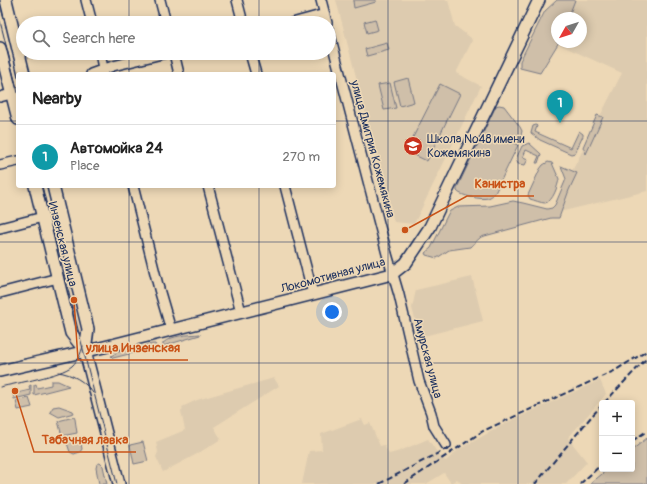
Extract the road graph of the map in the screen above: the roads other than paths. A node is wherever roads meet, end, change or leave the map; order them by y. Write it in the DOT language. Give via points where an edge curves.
graph roads {
  1 [pos="6,0"];
  2 [pos="86,0"];
  3 [pos="160,0"];
  4 [pos="237,0"];
  5 [pos="321,0"];
  6 [pos="539,0"];
  7 [pos="90,16"];
  8 [pos="164,16"];
  9 [pos="241,16"];
  10 [pos="325,16"];
  11 [pos="16,41"];
  12 [pos="0,48"];
  13 [pos="336,58"];
  14 [pos="21,60"];
  15 [pos="101,60"];
  16 [pos="137,60"];
  17 [pos="176,60"];
  18 [pos="252,60"];
  19 [pos="24,72"];
  20 [pos="103,72"];
  21 [pos="179,72"];
  22 [pos="255,72"];
  23 [pos="15,93"];
  24 [pos="0,97"];
  25 [pos="16,161"];
  26 [pos="0,165"];
  27 [pos="36,188"];
  28 [pos="53,188"];
  29 [pos="134,188"];
  30 [pos="209,188"];
  31 [pos="286,188"];
  32 [pos="43,217"];
  33 [pos="0,228"];
  34 [pos="392,274"];
  35 [pos="58,278"];
  36 [pos="0,293"];
  37 [pos="313,294"];
  38 [pos="242,312"];
  39 [pos="171,330"];
  40 [pos="85,351"];
  41 [pos="0,371"];
  42 [pos="446,445"];
  43 [pos="119,484"];
  1 -- 11 [label="main road"];
  2 -- 7 [label="street"];
  3 -- 8 [label="street"];
  4 -- 9 [label="street"];
  5 -- 10 [label="street"];
  6 -- 34 [label="main road, Локомотивная улица" via="430,227 406,263"];
  12 -- 23 [label="main road"];
  13 -- 34 [label="street, улица Дмитрия Кожемякина"];
  14 -- 19 [label="main road"];
  15 -- 20 [label="street"];
  16 -- 20 [label="street" via="113,66"];
  17 -- 21 [label="street"];
  18 -- 22 [label="street"];
  23 -- 24 [label="street"];
  25 -- 26 [label="street"];
  27 -- 32 [label="main road, Инзенская улица"];
  28 -- 40 [label="main road, Инзенская улица" via="88,329"];
  29 -- 39 [label="street"];
  30 -- 38 [label="street"];
  31 -- 37 [label="street"];
  32 -- 33 [label="street"];
  32 -- 35 [label="main road, Инзенская улица"];
  34 -- 37 [label="main road, Локомотивная улица"];
  34 -- 42 [label="street, Амурская улица" via="419,381 434,426"];
  35 -- 36 [label="street"];
  35 -- 40 [label="main road, Инзенская улица" via="71,332"];
  37 -- 38 [label="main road, Локомотивная улица"];
  38 -- 39 [label="main road, Локомотивная улица"];
  39 -- 40 [label="main road, Локомотивная улица"];
  40 -- 41 [label="main road, Локомотивная улица"];
  40 -- 43 [label="main road, Инзенская улица"];
}
